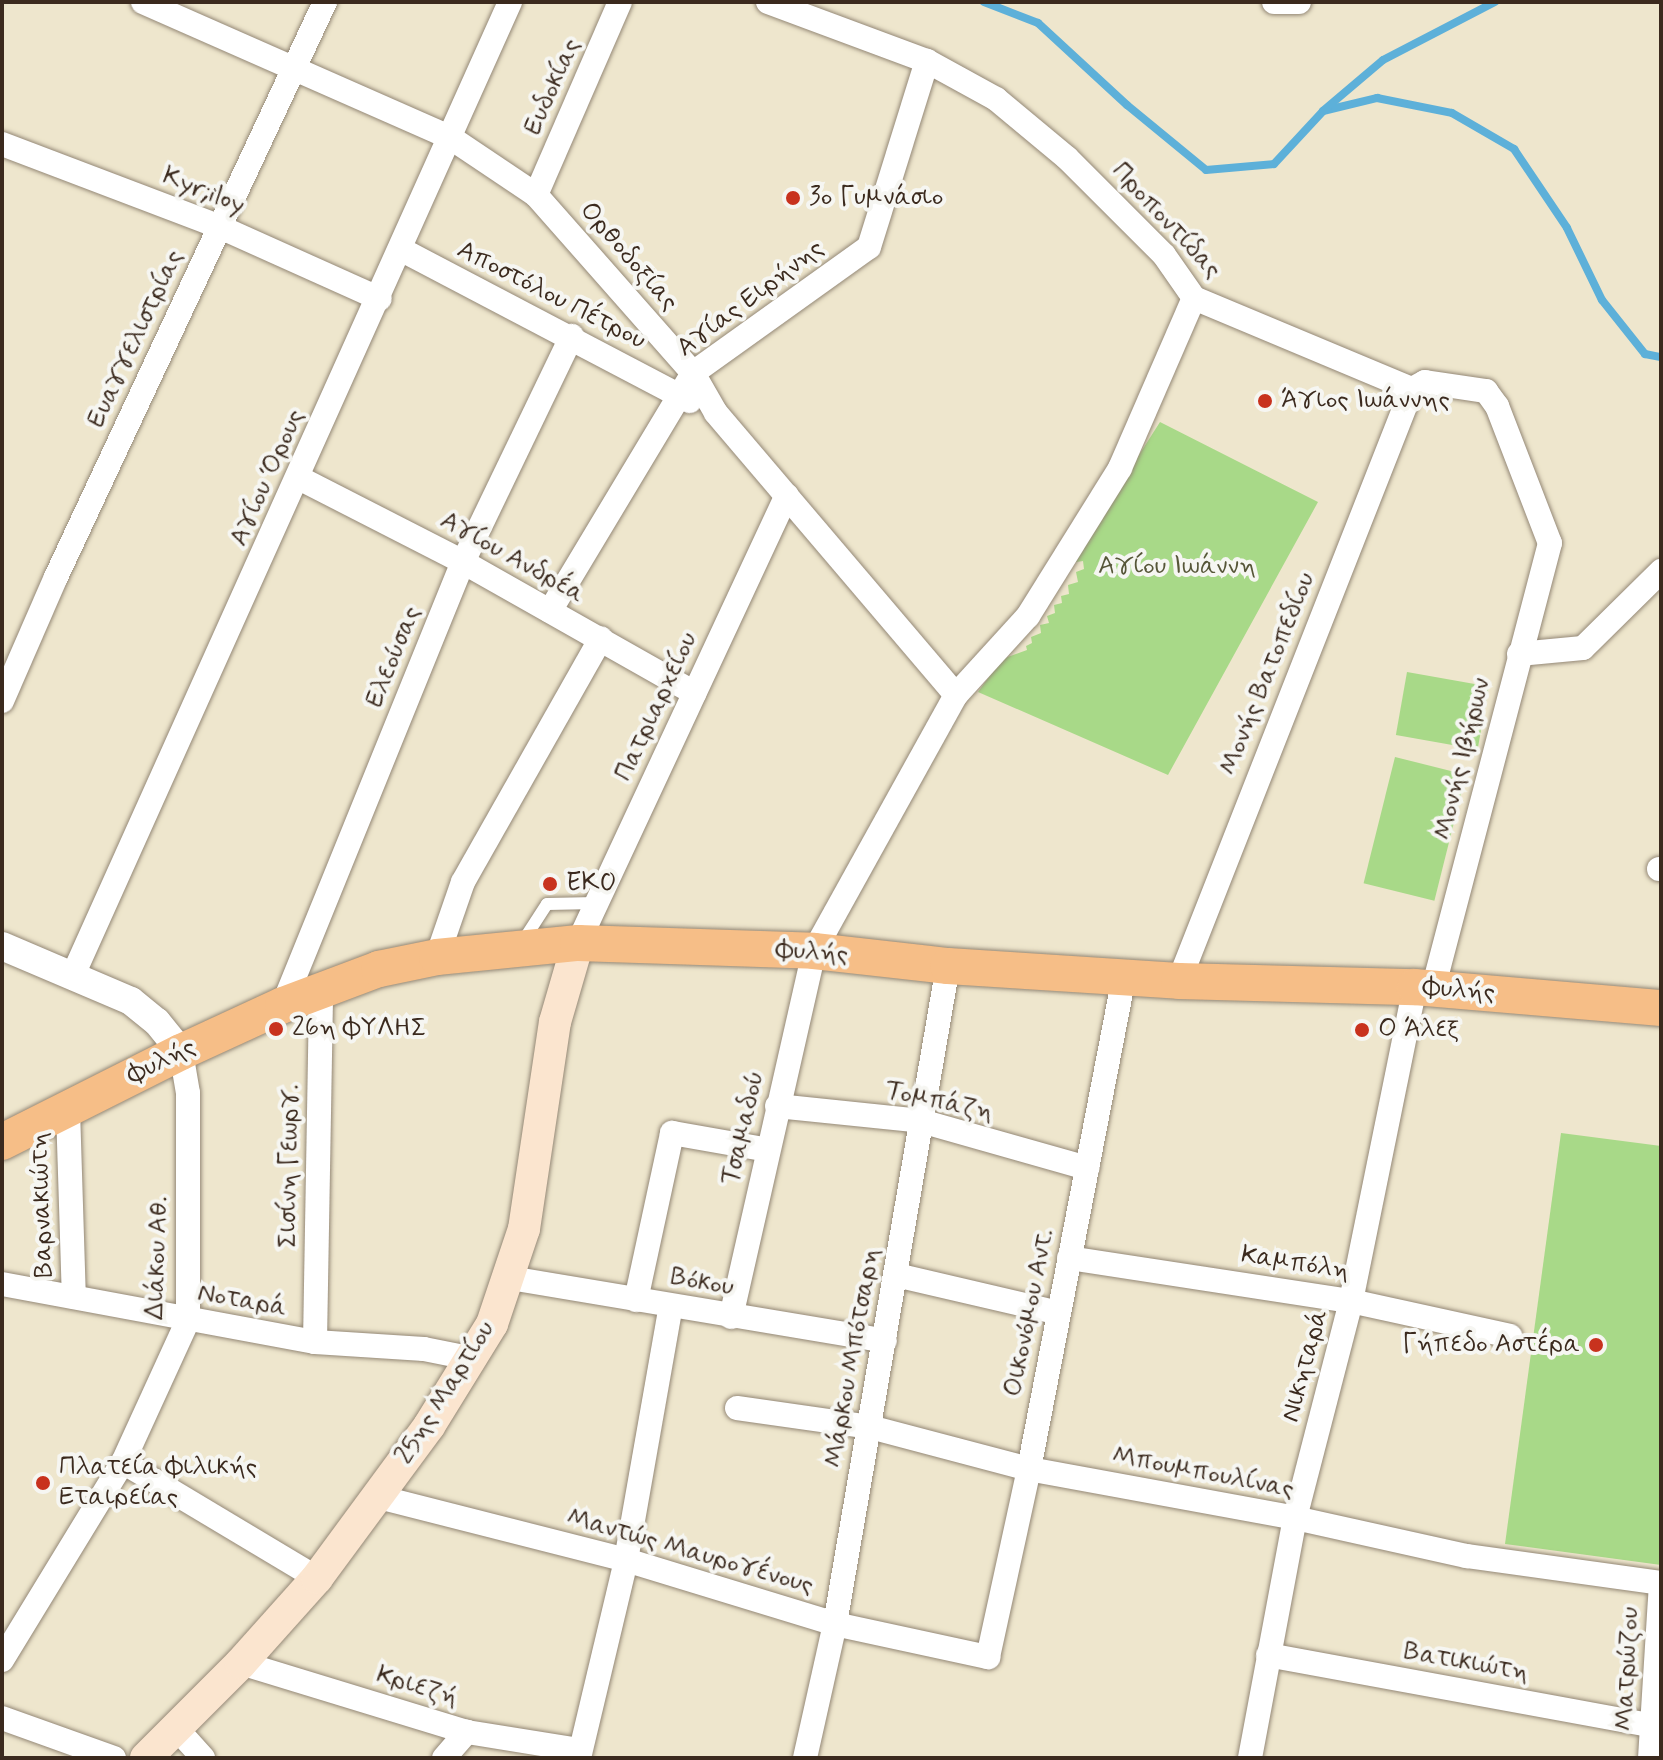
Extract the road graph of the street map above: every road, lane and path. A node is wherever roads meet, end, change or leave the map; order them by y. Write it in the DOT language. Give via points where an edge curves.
graph roads {
  1 [pos="143,2"];
  2 [pos="325,2"];
  3 [pos="510,2"];
  4 [pos="620,2"];
  5 [pos="768,2"];
  6 [pos="1274,2"];
  7 [pos="1299,2"];
  8 [pos="927,61"];
  9 [pos="294,71"];
  10 [pos="451,138"];
  11 [pos="2,144"];
  12 [pos="536,195"];
  13 [pos="220,227"];
  14 [pos="402,250"];
  15 [pos="1194,298"];
  16 [pos="380,299"];
  17 [pos="572,336"];
  18 [pos="693,373"];
  19 [pos="1412,389"];
  20 [pos="677,394"];
  21 [pos="716,413"];
  22 [pos="299,478"];
  23 [pos="787,495"];
  24 [pos="1550,543"];
  25 [pos="463,562"];
  26 [pos="1661,571"];
  27 [pos="550,611"];
  28 [pos="601,638"];
  29 [pos="1519,654"];
  30 [pos="695,693"];
  31 [pos="956,695"];
  32 [pos="2,701"];
  33 [pos="596,903"];
  34 [pos="578,943"];
  35 [pos="2,946"];
  36 [pos="518,948"];
  37 [pos="814,951"];
  38 [pos="437,957"];
  39 [pos="948,966"];
  40 [pos="73,975"];
  41 [pos="1124,977"];
  42 [pos="1179,981"];
  43 [pos="1424,988"];
  44 [pos="321,991"];
  45 [pos="283,1005"];
  46 [pos="1661,1008"];
  47 [pos="181,1052"];
  48 [pos="777,1106"];
  49 [pos="68,1110"];
  50 [pos="921,1121"];
  51 [pos="2,1142"];
  52 [pos="768,1150"];
  53 [pos="1087,1168"];
  54 [pos="1069,1258"];
  55 [pos="896,1275"];
  56 [pos="510,1278"];
  57 [pos="2,1284"];
  58 [pos="74,1297"];
  59 [pos="636,1300"];
  60 [pos="1351,1301"];
  61 [pos="671,1306"];
  62 [pos="1059,1313"];
  63 [pos="731,1317"];
  64 [pos="188,1320"];
  65 [pos="1510,1336"];
  66 [pos="885,1341"];
  67 [pos="315,1342"];
  68 [pos="474,1359"];
  69 [pos="737,1408"];
  70 [pos="870,1427"];
  71 [pos="123,1462"];
  72 [pos="1029,1469"];
  73 [pos="379,1497"];
  74 [pos="1295,1518"];
  75 [pos="626,1560"];
  76 [pos="317,1578"];
  77 [pos="1661,1583"];
  78 [pos="835,1624"];
  79 [pos="1268,1655"];
  80 [pos="988,1657"];
  81 [pos="2,1660"];
  82 [pos="241,1663"];
  83 [pos="2,1718"];
  84 [pos="1654,1726"];
  85 [pos="177,1729"];
  86 [pos="467,1732"];
  87 [pos="579,1754"];
  88 [pos="114,1758"];
  89 [pos="146,1758"];
  90 [pos="203,1758"];
  91 [pos="444,1758"];
  92 [pos="805,1758"];
  93 [pos="1250,1758"];
  94 [pos="1650,1758"];
  1 -- 9 [label="street, Ορθοδοξίας"];
  2 -- 9 [label="street, Ευαγγελιστρίας"];
  3 -- 10 [label="street, Αγίου Όρους"];
  4 -- 12 [label="street, Ευδοκίας"];
  5 -- 8 [label="street, Προποντίδας"];
  6 -- 7 [label="street"];
  8 -- 15 [label="street, Προποντίδας" via="996,99 1067,158 1164,255"];
  8 -- 18 [label="street, Αγίας Ειρήνης" via="869,247"];
  9 -- 10 [label="street, Ορθοδοξίας"];
  9 -- 13 [label="street, Ευαγγελιστρίας"];
  10 -- 12 [label="street, Ορθοδοξίας"];
  10 -- 14 [label="street, Αγίου Όρους"];
  11 -- 13 [label="street, Kyr;iloy"];
  12 -- 18 [label="street, Ορθοδοξίας"];
  13 -- 16 [label="street, Kyr;iloy"];
  13 -- 32 [label="street, Ευαγγελιστρίας"];
  14 -- 16 [label="street, Αγίου Όρους"];
  14 -- 17 [label="street, Αποστόλου Πέτρου"];
  15 -- 19 [label="street, Προποντίδας"];
  15 -- 31 [label="street" via="1120,468 1028,616"];
  16 -- 22 [label="street, Αγίου Όρους"];
  17 -- 20 [label="street, Αποστόλου Πέτρου"];
  17 -- 25 [label="street, Ελεούσας"];
  18 -- 20 [label="street, Αγίας Ειρήνης"];
  18 -- 21 [label="street, Ορθοδοξίας"];
  19 -- 24 [label="street, Προποντίδας" via="1425,382 1486,391 1497,406"];
  19 -- 42 [label="street, Μονής Βατοπεδίου"];
  20 -- 21 [label="street, Αποστόλου Πέτρου"];
  20 -- 27 [label="street, Αγίας Ειρήνης"];
  21 -- 23 [label="street, Ορθοδοξίας"];
  22 -- 25 [label="street, Αγίου Ανδρέα"];
  22 -- 40 [label="street, Αγίου Όρους"];
  23 -- 30 [label="street, Πατριαρχείου"];
  23 -- 31 [label="street, Ορθοδοξίας"];
  24 -- 29 [label="street, Μονής Ιβήρων"];
  25 -- 27 [label="street, Αγίου Ανδρέα"];
  25 -- 45 [label="street, Ελεούσας"];
  26 -- 29 [label="street" via="1583,648"];
  27 -- 28 [label="street, Αγίου Ανδρέα"];
  28 -- 30 [label="street, Αγίου Ανδρέα"];
  28 -- 38 [label="street" via="463,882"];
  29 -- 43 [label="street, Μονής Ιβήρων"];
  30 -- 33 [label="street, Πατριαρχείου"];
  31 -- 37 [label="street"];
  33 -- 34 [label="street, Πατριαρχείου"];
  33 -- 36 [label="lane" via="547,904"];
  34 -- 36 [label="main road, Φυλής"];
  34 -- 37 [label="main road, Φυλής"];
  34 -- 56 [label="main road, 25ης Μαρτίου" via="555,1022 524,1229"];
  35 -- 40 [label="street"];
  36 -- 38 [label="main road, Φυλής"];
  37 -- 39 [label="main road, Φυλής"];
  37 -- 48 [label="street, Τσαμαδού"];
  38 -- 44 [label="main road, Φυλής" via="379,969"];
  39 -- 41 [label="main road, Φυλής"];
  39 -- 50 [label="street, Μάρκου Μπότσαρη"];
  40 -- 47 [label="street" via="131,1001"];
  41 -- 42 [label="main road, Φυλής"];
  41 -- 53 [label="street, Οικονόμου Αντ."];
  42 -- 43 [label="main road, Φυλής"];
  43 -- 46 [label="main road, Φυλής"];
  43 -- 60 [label="street, Νικηταρά"];
  44 -- 45 [label="main road, Φυλής"];
  44 -- 67 [label="street, Σισίνη Γεωργ."];
  45 -- 47 [label="main road, Φυλής"];
  47 -- 49 [label="main road, Φυλής"];
  47 -- 64 [label="street, Διάκου Αθ." via="188,1093"];
  48 -- 50 [label="street, Τομπάζη"];
  48 -- 52 [label="street, Τσαμαδού"];
  49 -- 51 [label="main road, Φυλής"];
  49 -- 58 [label="street, Βαρνακιώτη"];
  50 -- 53 [label="street, Τομπάζη"];
  50 -- 55 [label="street, Μάρκου Μπότσαρη"];
  52 -- 59 [label="street" via="672,1133"];
  52 -- 63 [label="street, Τσαμαδού"];
  53 -- 54 [label="street, Οικονόμου Αντ."];
  54 -- 60 [label="street, Καμπόλη"];
  54 -- 62 [label="street, Οικονόμου Αντ."];
  55 -- 62 [label="street"];
  55 -- 66 [label="street, Μάρκου Μπότσαρη"];
  56 -- 59 [label="street, Βόκου"];
  56 -- 68 [label="main road, 25ης Μαρτίου"];
  57 -- 58 [label="street, Νοταρά"];
  58 -- 64 [label="street, Νοταρά"];
  59 -- 61 [label="street, Βόκου"];
  60 -- 65 [label="street, Καμπόλη"];
  60 -- 74 [label="street, Νικηταρά"];
  61 -- 63 [label="street, Βόκου"];
  61 -- 75 [label="street"];
  62 -- 72 [label="street, Οικονόμου Αντ."];
  63 -- 66 [label="street, Βόκου"];
  64 -- 67 [label="street, Νοταρά"];
  64 -- 71 [label="street, Διάκου Αθ."];
  66 -- 70 [label="street, Μάρκου Μπότσαρη"];
  67 -- 68 [label="street, Νοταρά" via="424,1349"];
  68 -- 73 [label="main road, 25ης Μαρτίου"];
  69 -- 70 [label="street, Μπουμπουλίνας"];
  70 -- 72 [label="street, Μπουμπουλίνας"];
  70 -- 78 [label="street, Μάρκου Μπότσαρη"];
  71 -- 76 [label="street"];
  71 -- 81 [label="street, Διάκου Αθ."];
  72 -- 74 [label="street, Μπουμπουλίνας"];
  72 -- 80 [label="street, Οικονόμου Αντ."];
  73 -- 75 [label="street, Μαντώς Μαυρογένους"];
  73 -- 76 [label="main road, 25ης Μαρτίου"];
  74 -- 77 [label="street, Μπουμπουλίνας" via="1467,1556"];
  74 -- 79 [label="street, Νικηταρά"];
  75 -- 78 [label="street, Μαντώς Μαυρογένους"];
  75 -- 87 [label="street"];
  76 -- 82 [label="main road, 25ης Μαρτίου"];
  77 -- 84 [label="street, Ματρώζου"];
  78 -- 80 [label="street, Μαντώς Μαυρογένους"];
  78 -- 92 [label="street, Μάρκου Μπότσαρη"];
  79 -- 84 [label="street, Βατικιώτη"];
  79 -- 93 [label="street, Νικηταρά"];
  82 -- 85 [label="main road, 25ης Μαρτίου"];
  82 -- 86 [label="street, Κριεζή"];
  83 -- 88 [label="street"];
  84 -- 94 [label="street, Ματρώζου"];
  85 -- 89 [label="main road, 25ης Μαρτίου"];
  85 -- 90 [label="street"];
  86 -- 87 [label="street, Κριεζή"];
  86 -- 91 [label="street"];
}
